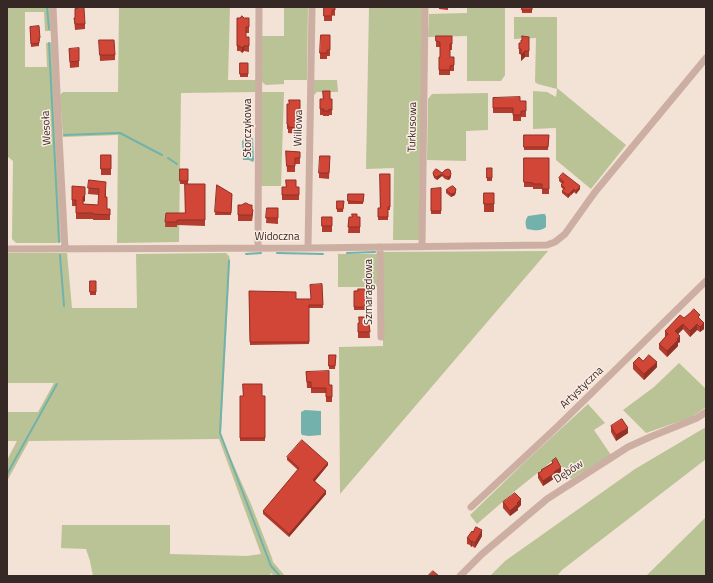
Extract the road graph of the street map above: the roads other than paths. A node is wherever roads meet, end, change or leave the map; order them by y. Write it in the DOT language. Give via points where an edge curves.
graph roads {
  1 [pos="53,7"];
  2 [pos="259,7"];
  3 [pos="425,7"];
  4 [pos="312,9"];
  5 [pos="706,58"];
  6 [pos="380,247"];
  7 [pos="422,247"];
  8 [pos="258,248"];
  9 [pos="308,248"];
  10 [pos="7,249"];
  11 [pos="65,249"];
  12 [pos="706,281"];
  13 [pos="381,337"];
  14 [pos="706,412"];
  15 [pos="471,507"];
  16 [pos="460,576"];
  1 -- 11 [label="street, Wesoła"];
  2 -- 8 [label="street, Storczykowa"];
  3 -- 7 [label="street, Turkusowa"];
  4 -- 9 [label="street, Willowa"];
  5 -- 7 [label="street, Widoczna" via="595,192 565,234 555,242 547,245"];
  6 -- 7 [label="street, Widoczna"];
  6 -- 9 [label="street, Widoczna"];
  6 -- 13 [label="street, Szmaragdowa"];
  8 -- 9 [label="street, Widoczna"];
  8 -- 11 [label="street, Widoczna"];
  10 -- 11 [label="street, Widoczna"];
  12 -- 15 [label="street, Artystyczna"];
  14 -- 16 [label="street, Dębów" via="628,447 548,499 482,554"];
}
